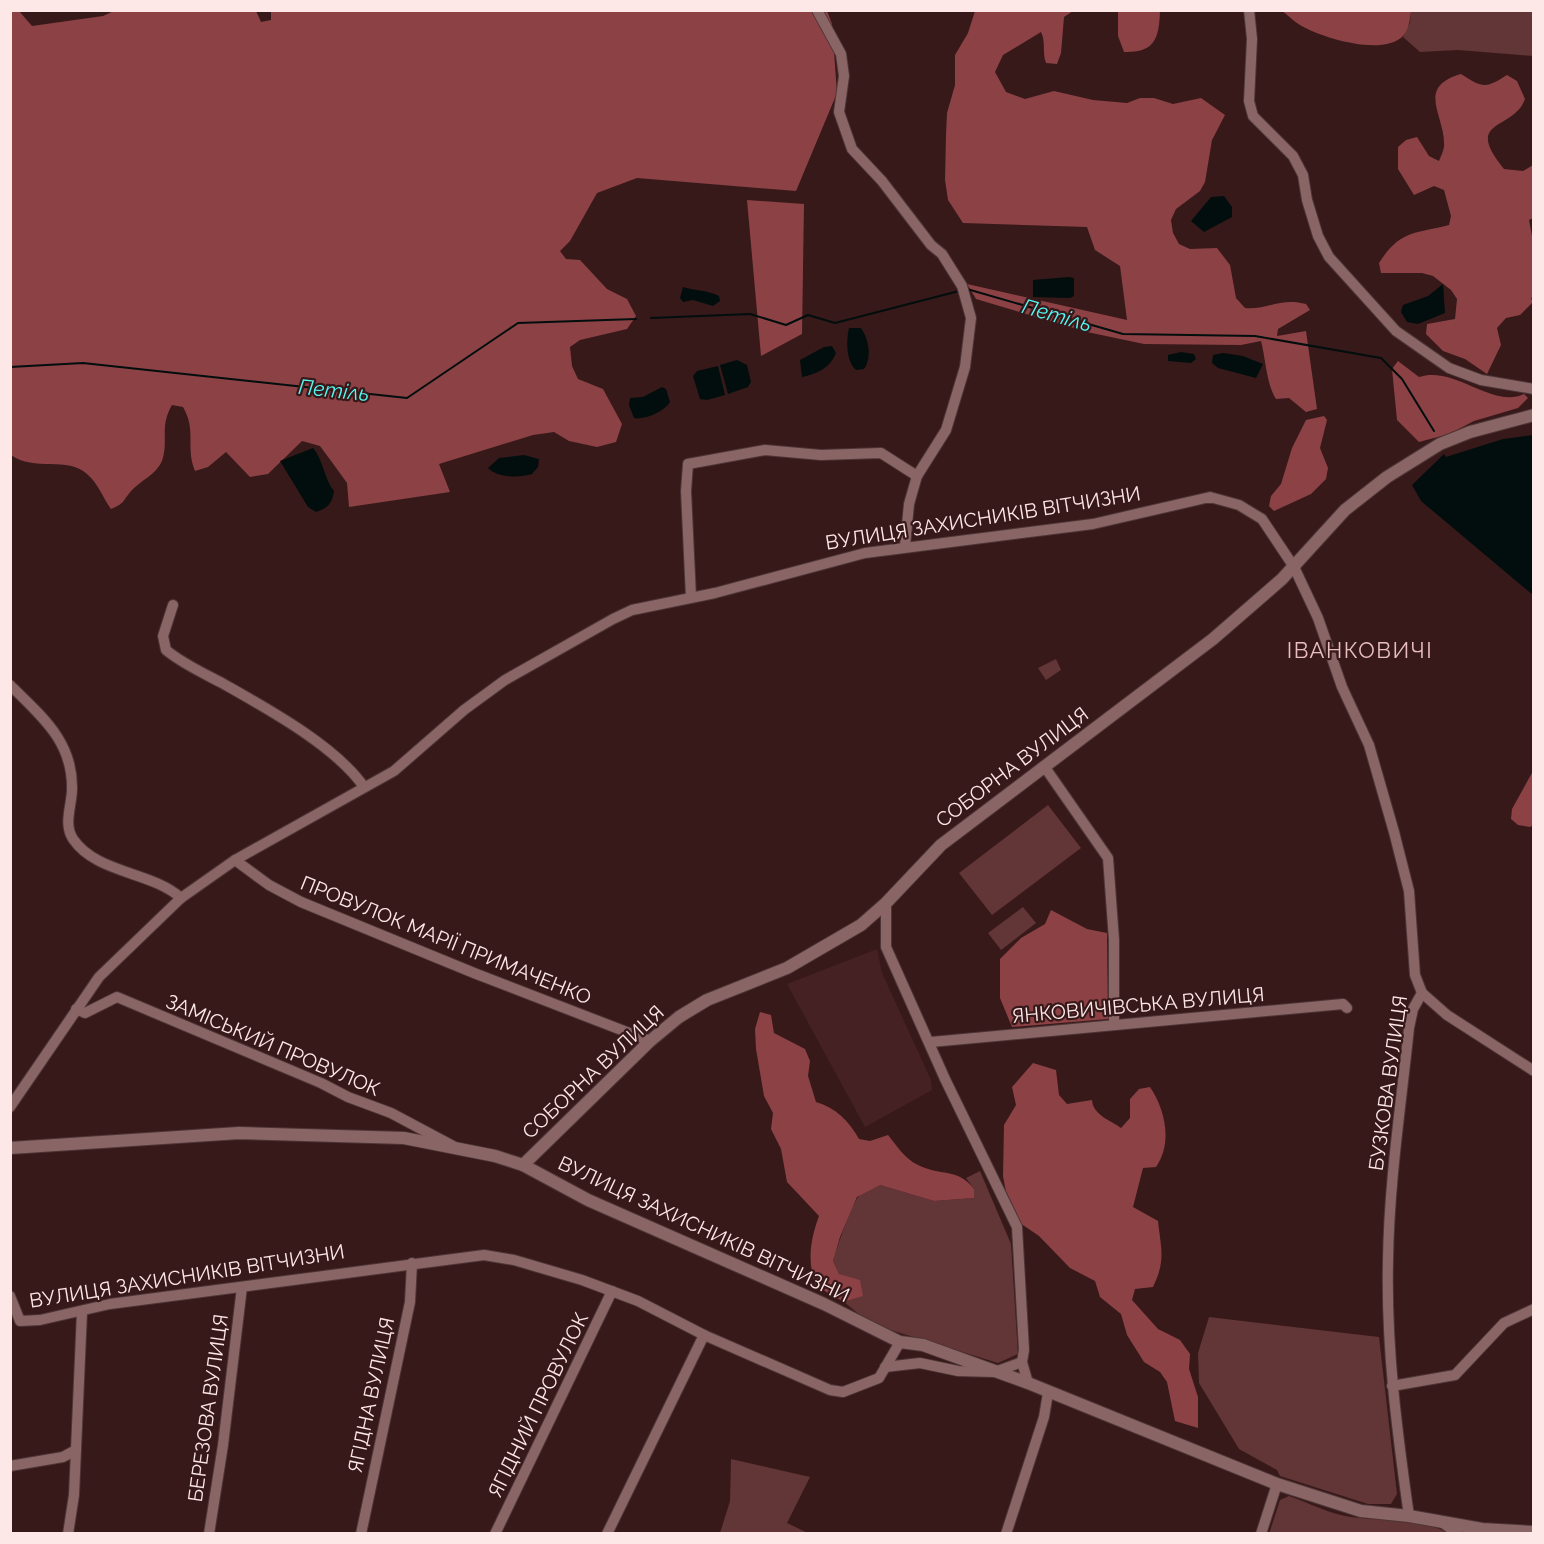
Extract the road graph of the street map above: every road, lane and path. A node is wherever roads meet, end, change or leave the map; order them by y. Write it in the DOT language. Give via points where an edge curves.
graph roads {
  1 [pos="817,10"];
  2 [pos="1250,10"];
  3 [pos="1533,388"];
  4 [pos="1533,415"];
  5 [pos="917,476"];
  6 [pos="905,546"];
  7 [pos="1294,567"];
  8 [pos="690,597"];
  9 [pos="173,605"];
  10 [pos="10,685"];
  11 [pos="1044,766"];
  12 [pos="364,787"];
  13 [pos="235,860"];
  14 [pos="181,898"];
  15 [pos="886,903"];
  16 [pos="1422,993"];
  17 [pos="1347,1008"];
  18 [pos="76,1009"];
  19 [pos="1114,1025"];
  20 [pos="650,1041"];
  21 [pos="931,1042"];
  22 [pos="1533,1071"];
  23 [pos="10,1107"];
  24 [pos="456,1147"];
  25 [pos="10,1148"];
  26 [pos="523,1165"];
  27 [pos="411,1263"];
  28 [pos="242,1287"];
  29 [pos="612,1291"];
  30 [pos="10,1296"];
  31 [pos="1533,1310"];
  32 [pos="82,1312"];
  33 [pos="15,1323"];
  34 [pos="704,1335"];
  35 [pos="900,1342"];
  36 [pos="1022,1362"];
  37 [pos="885,1367"];
  38 [pos="996,1372"];
  39 [pos="1028,1383"];
  40 [pos="1392,1386"];
  41 [pos="1048,1392"];
  42 [pos="74,1451"];
  43 [pos="10,1466"];
  44 [pos="1276,1484"];
  45 [pos="1409,1516"];
  46 [pos="1440,1521"];
  47 [pos="1533,1532"];
  48 [pos="68,1533"];
  49 [pos="209,1533"];
  50 [pos="361,1533"];
  51 [pos="495,1533"];
  52 [pos="607,1533"];
  53 [pos="1006,1533"];
  54 [pos="1261,1533"];
  55 [pos="1458,1533"];
  56 [pos="1522,1533"];
  1 -- 5 [label="street" via="841,54 844,76 839,112 852,149 942,254 964,290 971,318 965,367 946,430"];
  2 -- 3 [label="street" via="1249,101 1253,116 1293,156 1303,175 1318,237 1329,257 1396,331 1449,368 1480,380"];
  4 -- 7 [label="street, СОБОРНА ВУЛИЦЯ" via="1440,444 1387,477 1345,510"];
  5 -- 6 [label="street" via="909,504"];
  5 -- 8 [label="street" via="882,453 821,455 765,450 688,464"];
  6 -- 7 [label="street, ВУЛИЦЯ ЗАХИСНИКІВ ВІТЧИЗНИ" via="1093,524 1210,497 1239,505 1262,519"];
  6 -- 8 [label="street, ВУЛИЦЯ ЗАХИСНИКІВ ВІТЧИЗНИ" via="816,564"];
  7 -- 11 [label="street, СОБОРНА ВУЛИЦЯ" via="1213,639"];
  7 -- 16 [label="street, БУЗКОВА ВУЛИЦЯ" via="1370,745 1409,891 1415,975"];
  8 -- 12 [label="street, ВУЛИЦЯ ЗАХИСНИКІВ ВІТЧИЗНИ" via="632,610 559,648 505,680 394,771"];
  9 -- 12 [label="street" via="163,636 166,650 337,756"];
  10 -- 14 [label="street" via="59,736 68,759 72,788 68,824 73,838 105,864 169,887"];
  11 -- 15 [label="street, СОБОРНА ВУЛИЦЯ" via="941,845"];
  11 -- 19 [label="street" via="1108,858 1114,940"];
  12 -- 13 [label="street, ВУЛИЦЯ ЗАХИСНИКІВ ВІТЧИЗНИ"];
  13 -- 14 [label="street, ВУЛИЦЯ ЗАХИСНИКІВ ВІТЧИЗНИ"];
  13 -- 20 [label="street, ПРОВУЛОК МАРІЇ ПРИМАЧЕНКО" via="301,902"];
  14 -- 18 [label="street, ВУЛИЦЯ ЗАХИСНИКІВ ВІТЧИЗНИ" via="99,977"];
  15 -- 20 [label="street, СОБОРНА ВУЛИЦЯ" via="861,925 787,968 707,1000"];
  15 -- 21 [label="street" via="885,947"];
  16 -- 22 [label="street" via="1447,1015"];
  16 -- 40 [label="street, БУЗКОВА ВУЛИЦЯ" via="1409,1028 1391,1205 1388,1262"];
  17 -- 19 [label="street, ЯНКОВИЧІВСЬКА ВУЛИЦЯ" via="1343,1004"];
  18 -- 23 [label="street, ВУЛИЦЯ ЗАХИСНИКІВ ВІТЧИЗНИ"];
  18 -- 24 [label="street, ЗАМІСЬКИЙ ПРОВУЛОК" via="85,1013 117,997 391,1113"];
  19 -- 21 [label="street, ЯНКОВИЧІВСЬКА ВУЛИЦЯ"];
  20 -- 26 [label="street, СОБОРНА ВУЛИЦЯ"];
  21 -- 36 [label="street" via="1017,1227"];
  24 -- 25 [label="street, ВУЛИЦЯ ЗАХИСНИКІВ ВІТЧИЗНИ" via="404,1138 239,1133"];
  24 -- 26 [label="street, ВУЛИЦЯ ЗАХИСНИКІВ ВІТЧИЗНИ"];
  26 -- 35 [label="street, ВУЛИЦЯ ЗАХИСНИКІВ ВІТЧИЗНИ" via="588,1200 824,1304"];
  27 -- 28 [label="street, ВУЛИЦЯ ЗАХИСНИКІВ ВІТЧИЗНИ"];
  27 -- 29 [label="street, ВУЛИЦЯ ЗАХИСНИКІВ ВІТЧИЗНИ" via="484,1255 514,1260"];
  27 -- 50 [label="street, ЯГІДНА ВУЛИЦЯ" via="410,1302"];
  28 -- 32 [label="street, ВУЛИЦЯ ЗАХИСНИКІВ ВІТЧИЗНИ" via="110,1304"];
  28 -- 49 [label="street, БЕРЕЗОВА ВУЛИЦЯ"];
  29 -- 34 [label="street, ВУЛИЦЯ ЗАХИСНИКІВ ВІТЧИЗНИ"];
  29 -- 51 [label="street, ЯГІДНИЙ ПРОВУЛОК"];
  30 -- 33 [label="street, ВУЛИЦЯ ЗАХИСНИКІВ ВІТЧИЗНИ"];
  31 -- 40 [label="street" via="1504,1323 1455,1375"];
  32 -- 33 [label="street, ВУЛИЦЯ ЗАХИСНИКІВ ВІТЧИЗНИ"];
  32 -- 42 [label="street"];
  34 -- 37 [label="street, ВУЛИЦЯ ЗАХИСНИКІВ ВІТЧИЗНИ" via="843,1392 879,1378"];
  34 -- 52 [label="street"];
  35 -- 37 [label="street, ВУЛИЦЯ ЗАХИСНИКІВ ВІТЧИЗНИ"];
  35 -- 38 [label="street" via="923,1346"];
  36 -- 38 [label="street"];
  36 -- 39 [label="street"];
  37 -- 38 [label="street" via="920,1363 958,1371"];
  38 -- 39 [label="street"];
  39 -- 41 [label="street"];
  40 -- 45 [label="street, БУЗКОВА ВУЛИЦЯ"];
  41 -- 44 [label="street"];
  41 -- 53 [label="street" via="1044,1418"];
  42 -- 43 [label="street" via="63,1457"];
  42 -- 48 [label="street" via="74,1495"];
  44 -- 45 [label="street" via="1361,1511"];
  44 -- 54 [label="street"];
  45 -- 46 [label="street"];
  46 -- 55 [label="street"];
  46 -- 56 [label="street"];
  47 -- 56 [label="street"];
}
